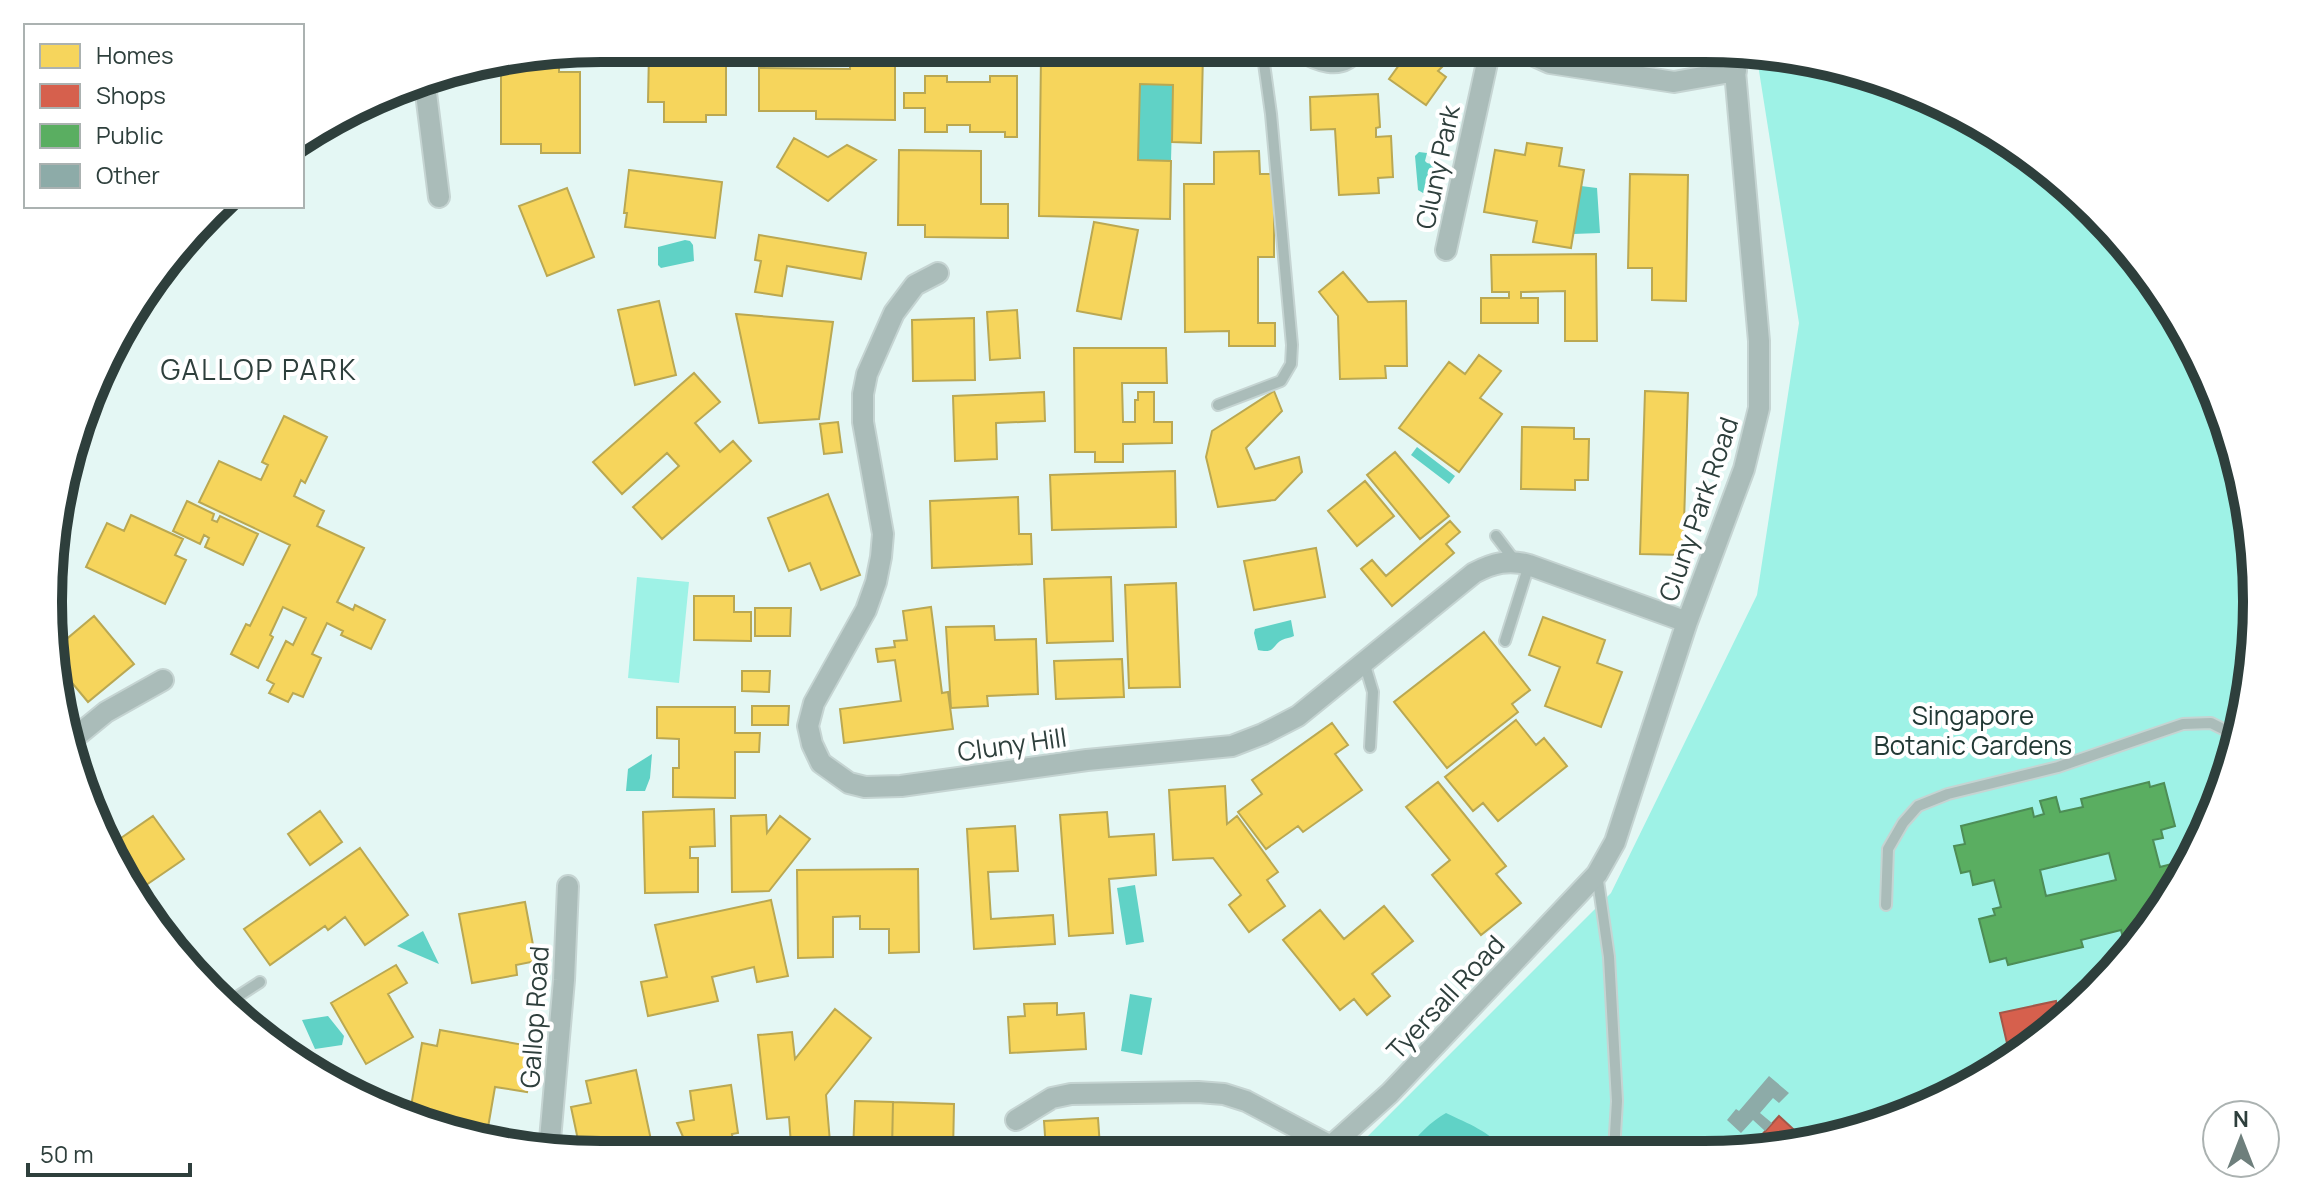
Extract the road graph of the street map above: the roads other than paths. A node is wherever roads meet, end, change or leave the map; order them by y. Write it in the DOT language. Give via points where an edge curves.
graph roads {
  1 [pos="1264,62"];
  2 [pos="1487,62"];
  3 [pos="1548,62"];
  4 [pos="1735,63"];
  5 [pos="1736,71"];
  6 [pos="426,92"];
  7 [pos="439,197"];
  8 [pos="1446,250"];
  9 [pos="938,273"];
  10 [pos="1218,405"];
  11 [pos="1496,536"];
  12 [pos="1522,563"];
  13 [pos="1687,622"];
  14 [pos="1505,641"];
  15 [pos="1364,662"];
  16 [pos="163,680"];
  17 [pos="2227,731"];
  18 [pos="78,735"];
  19 [pos="1370,747"];
  20 [pos="1597,874"];
  21 [pos="568,886"];
  22 [pos="1886,905"];
  23 [pos="260,982"];
  24 [pos="236,998"];
  25 [pos="1016,1120"];
  26 [pos="550,1138"];
  27 [pos="1315,1141"];
  28 [pos="1338,1141"];
  29 [pos="1614,1141"];
  1 -- 10 [label="lane" via="1291,364 1281,381"];
  2 -- 8 [label="street, Cluny Park"];
  3 -- 5 [label="street" via="1674,82"];
  4 -- 5 [label="street, Cluny Park Road"];
  5 -- 13 [label="street, Cluny Park Road" via="1759,341 1759,408 1744,469"];
  6 -- 7 [label="street"];
  9 -- 15 [label="street, Cluny Hill" via="915,285 894,313 867,374 863,422 883,534 881,557 866,610 810,714 812,744 821,763 849,783 901,786 1232,746 1298,716"];
  11 -- 12 [label="lane"];
  12 -- 13 [label="street"];
  12 -- 14 [label="lane"];
  12 -- 15 [label="street, Cluny Hill" via="1474,573"];
  13 -- 20 [label="street, Cluny Park Road" via="1615,842"];
  15 -- 19 [label="lane" via="1373,692"];
  16 -- 18 [label="street" via="106,712"];
  17 -- 22 [label="lane" via="2211,723 2183,724 2058,767 1918,806 1888,849"];
  20 -- 28 [label="street, Tyersall Road" via="1390,1093"];
  20 -- 29 [label="lane" via="1609,957 1617,1085"];
  21 -- 26 [label="street, Gallop Road"];
  23 -- 24 [label="lane"];
  25 -- 27 [label="street" via="1052,1098 1071,1094 1198,1092 1246,1101"];
}
